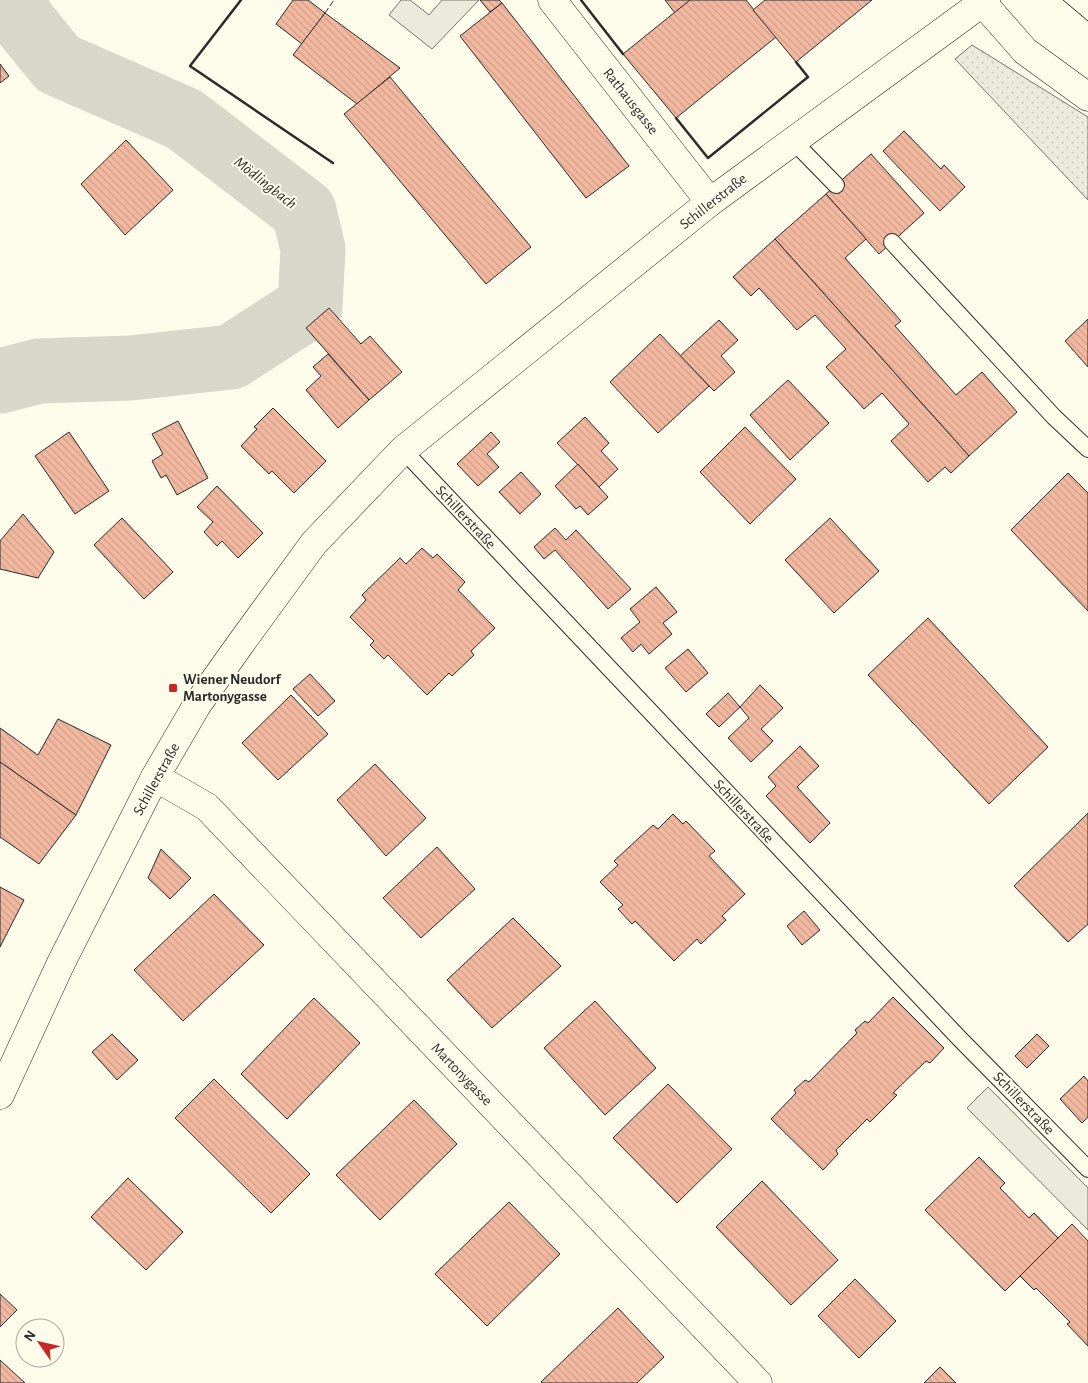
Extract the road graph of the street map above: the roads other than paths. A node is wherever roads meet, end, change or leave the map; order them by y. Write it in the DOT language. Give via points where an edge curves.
graph roads {
  1 [pos="552,0"];
  2 [pos="984,1"];
  3 [pos="1088,97"];
  4 [pos="793,141"];
  5 [pos="836,185"];
  6 [pos="710,202"];
  7 [pos="892,242"];
  8 [pos="1088,448"];
  9 [pos="403,450"];
  10 [pos="155,778"];
  11 [pos="0,1095"];
  12 [pos="1088,1169"];
  13 [pos="758,1383"];
  1 -- 6 [label="street, Rathausgasse"];
  2 -- 3 [label="street" via="1025,51"];
  2 -- 4 [label="street, Schillerstraße"];
  4 -- 5 [label="lane"];
  4 -- 6 [label="street, Schillerstraße"];
  6 -- 9 [label="street, Schillerstraße"];
  7 -- 8 [label="lane" via="1054,417"];
  9 -- 10 [label="street, Schillerstraße" via="314,543 197,705"];
  9 -- 12 [label="lane, Schillerstraße" via="960,1039"];
  10 -- 11 [label="street, Schillerstraße" via="61,963"];
  10 -- 13 [label="street, Martonygasse" via="207,807"];
}
